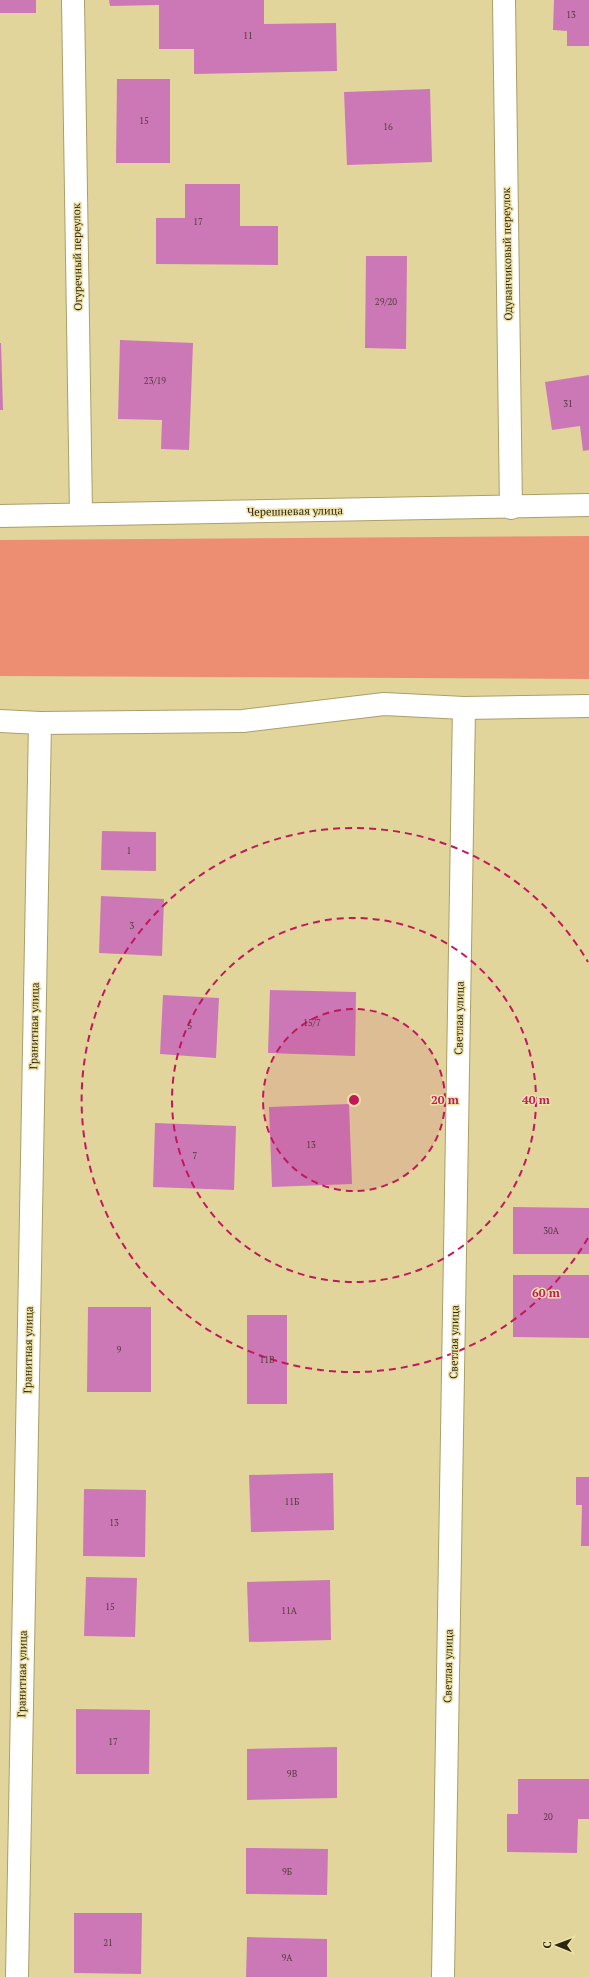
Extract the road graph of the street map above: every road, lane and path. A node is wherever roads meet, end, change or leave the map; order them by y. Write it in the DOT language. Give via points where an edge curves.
graph roads {
  1 [pos="74,0"];
  2 [pos="504,0"];
  3 [pos="589,505"];
  4 [pos="511,508"];
  5 [pos="81,514"];
  6 [pos="0,516"];
  7 [pos="589,706"];
  8 [pos="464,708"];
  9 [pos="0,722"];
  10 [pos="40,723"];
  11 [pos="17,1977"];
  12 [pos="443,1977"];
  1 -- 5 [label="street, Огуречный переулок"];
  2 -- 4 [label="street, Одуванчиковый переулок"];
  3 -- 4 [label="street, Черешневая улица"];
  4 -- 5 [label="street, Черешневая улица"];
  5 -- 6 [label="street, Черешневая улица"];
  7 -- 8 [label="street"];
  8 -- 10 [label="street" via="384,704 244,721"];
  8 -- 12 [label="street, Светлая улица"];
  9 -- 10 [label="street"];
  10 -- 11 [label="street, Гранитная улица"];
}
